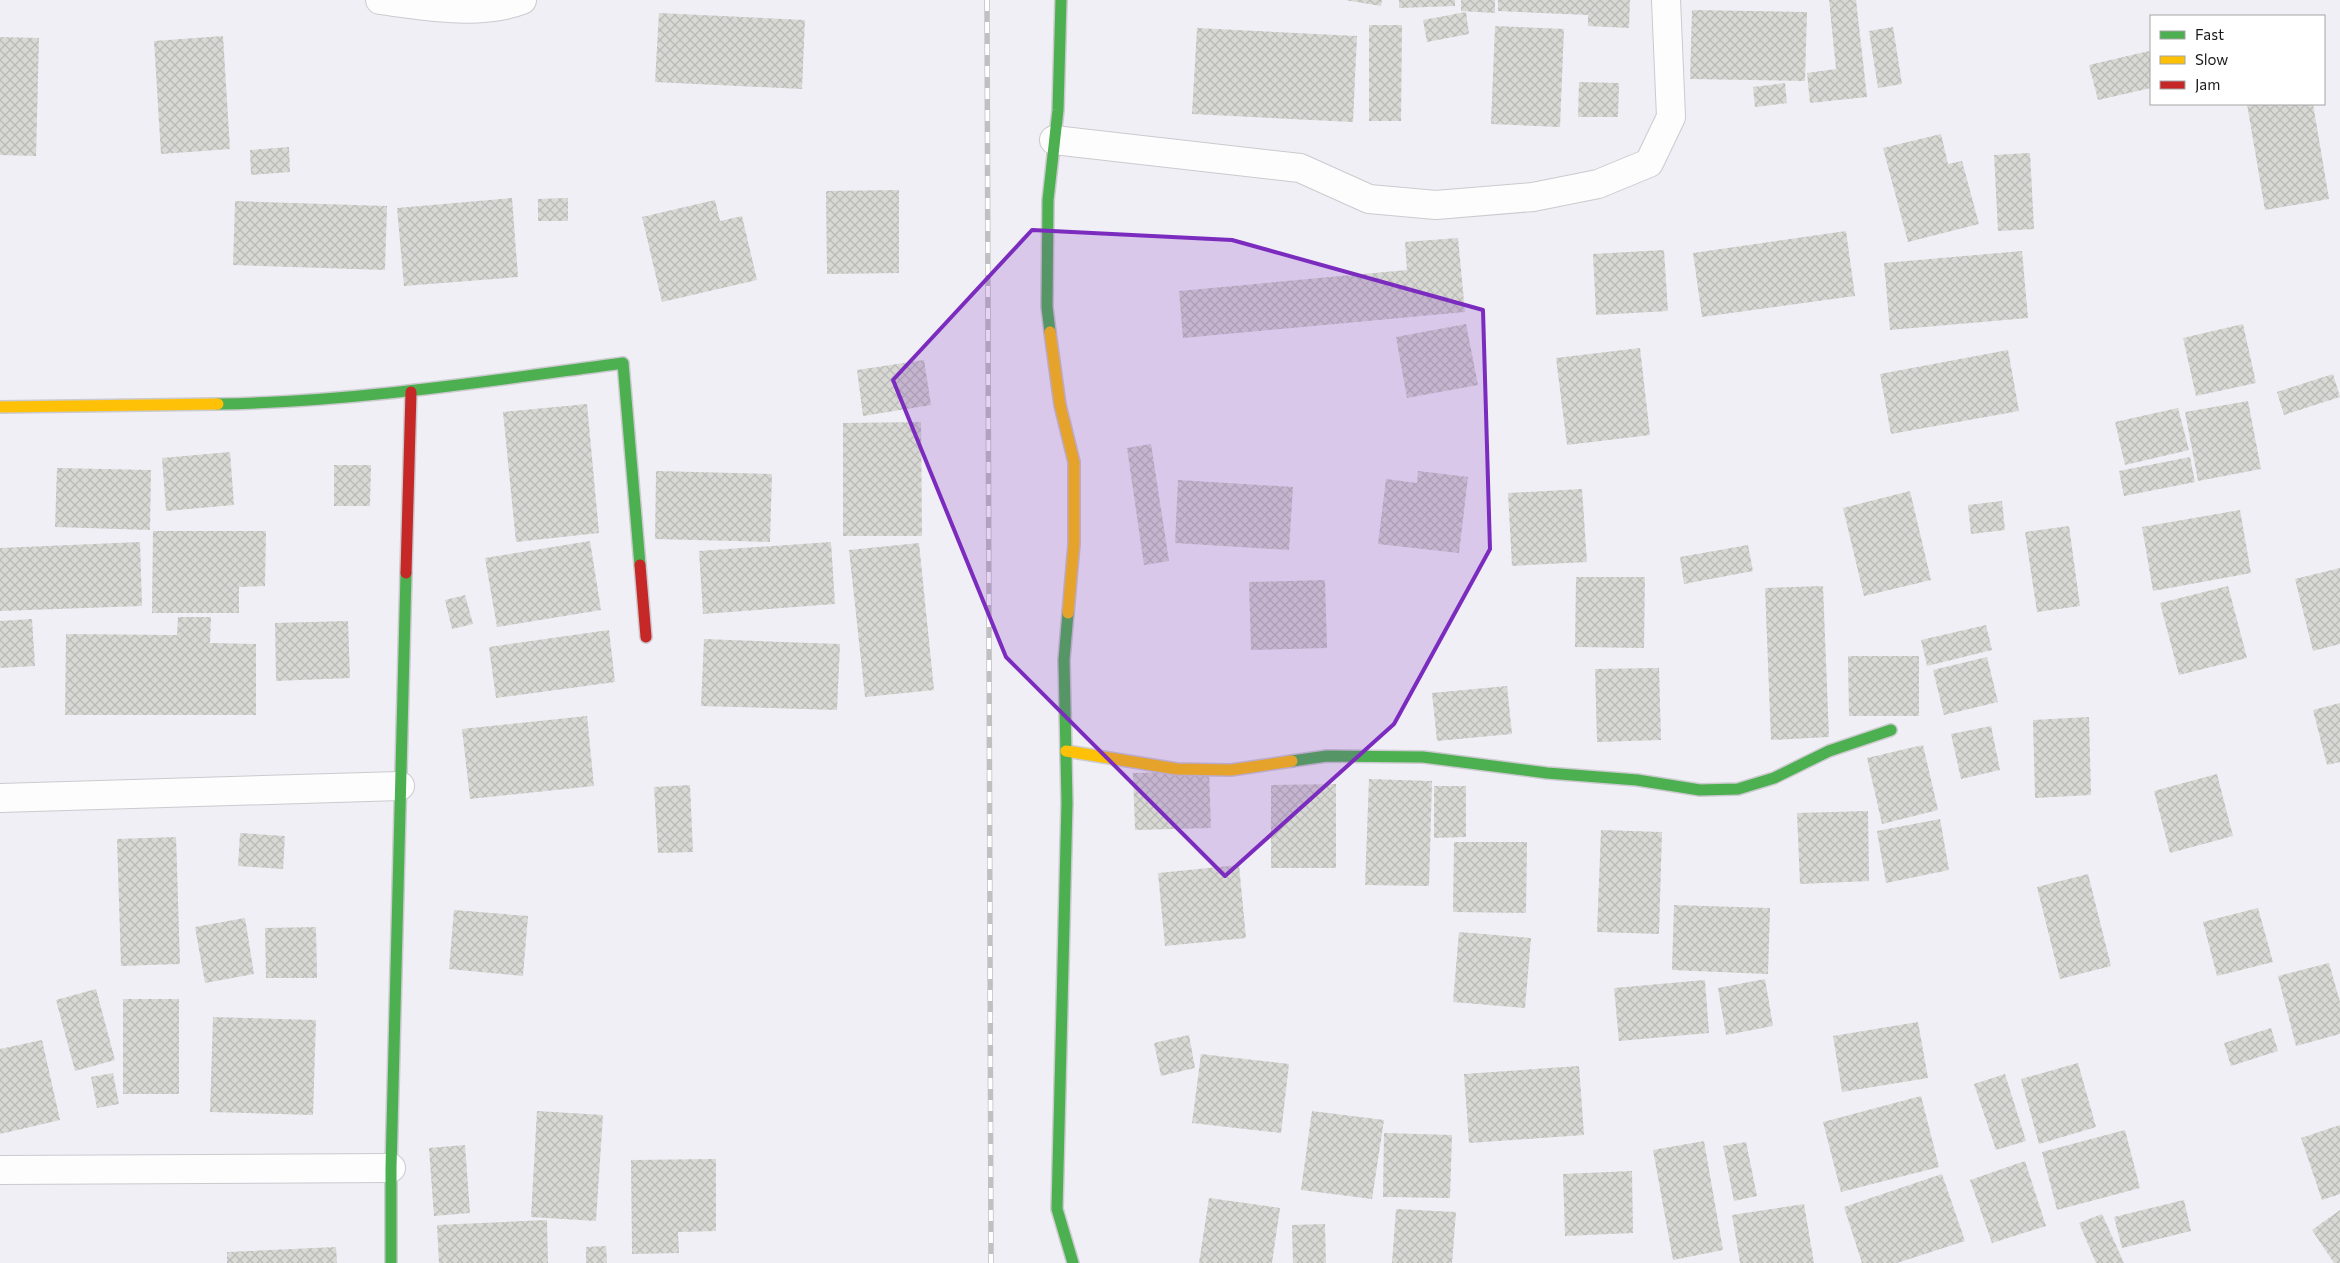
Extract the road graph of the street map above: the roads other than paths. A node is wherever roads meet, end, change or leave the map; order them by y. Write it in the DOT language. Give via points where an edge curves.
graph roads {
  1 [pos="380,0"];
  2 [pos="522,0"];
  3 [pos="1061,0"];
  4 [pos="1666,0"];
  5 [pos="1054,140"];
  6 [pos="411,392"];
  7 [pos="0,407"];
  8 [pos="646,636"];
  9 [pos="1891,730"];
  10 [pos="1066,751"];
  11 [pos="400,786"];
  12 [pos="0,798"];
  13 [pos="391,1168"];
  14 [pos="0,1170"];
  15 [pos="391,1263"];
  16 [pos="1073,1263"];
  1 -- 2 [label="street" via="438,7 504,6"];
  3 -- 5 [label="street"];
  4 -- 5 [label="street" via="1671,117 1649,163 1598,184 1533,197 1436,205 1369,199 1300,168"];
  5 -- 10 [label="street" via="1048,200 1047,307 1060,405 1074,462 1074,544 1064,660"];
  6 -- 7 [label="street" via="267,403"];
  6 -- 8 [label="street" via="624,363"];
  6 -- 11 [label="street"];
  9 -- 10 [label="street" via="1828,751 1774,778 1738,789 1700,790 1423,757 1327,756 1231,770 1177,769"];
  10 -- 16 [label="street" via="1057,1209"];
  11 -- 12 [label="street"];
  11 -- 13 [label="street"];
  13 -- 14 [label="street"];
  13 -- 15 [label="street"];
}
